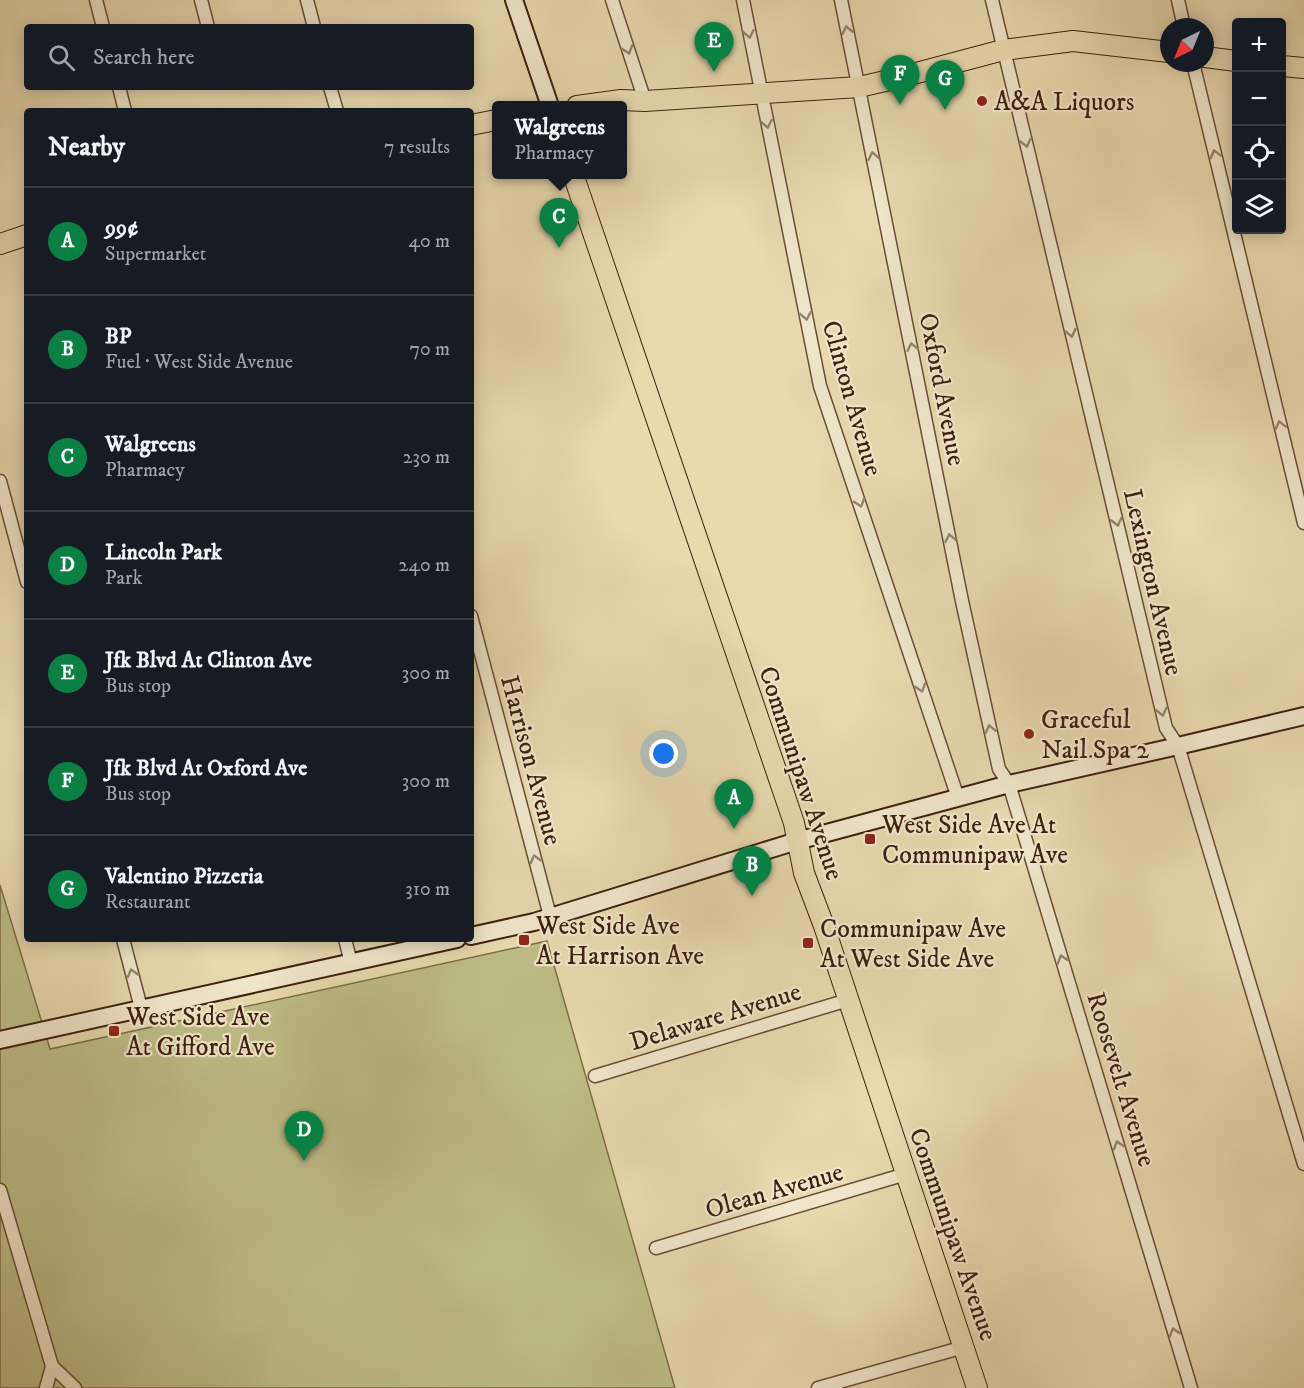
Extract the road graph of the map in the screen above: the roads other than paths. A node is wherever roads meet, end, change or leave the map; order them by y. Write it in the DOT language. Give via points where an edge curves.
graph roads {
  1 [pos="96,0"];
  2 [pos="201,0"];
  3 [pos="307,0"];
  4 [pos="514,0"];
  5 [pos="612,0"];
  6 [pos="743,0"];
  7 [pos="841,0"];
  8 [pos="992,0"];
  9 [pos="1178,0"];
  10 [pos="1182,18"];
  11 [pos="102,24"];
  12 [pos="207,24"];
  13 [pos="313,24"];
  14 [pos="1003,50"];
  15 [pos="1160,51"];
  16 [pos="1214,58"];
  17 [pos="1232,60"];
  18 [pos="1286,66"];
  19 [pos="1304,68"];
  20 [pos="1195,72"];
  21 [pos="860,87"];
  22 [pos="120,90"];
  23 [pos="331,90"];
  24 [pos="761,93"];
  25 [pos="549,101"];
  26 [pos="612,101"];
  27 [pos="645,101"];
  28 [pos="124,108"];
  29 [pos="336,108"];
  30 [pos="492,121"];
  31 [pos="474,124"];
  32 [pos="575,179"];
  33 [pos="24,237"];
  34 [pos="0,244"];
  35 [pos="0,481"];
  36 [pos="1304,523"];
  37 [pos="24,571"];
  38 [pos="474,627"];
  39 [pos="1304,716"];
  40 [pos="1178,746"];
  41 [pos="1009,784"];
  42 [pos="958,798"];
  43 [pos="797,841"];
  44 [pos="550,916"];
  45 [pos="474,935"];
  46 [pos="124,942"];
  47 [pos="346,942"];
  48 [pos="444,942"];
  49 [pos="351,963"];
  50 [pos="848,1000"];
  51 [pos="141,1008"];
  52 [pos="0,1040"];
  53 [pos="596,1076"];
  54 [pos="1304,1164"];
  55 [pos="906,1174"];
  56 [pos="0,1191"];
  57 [pos="656,1248"];
  58 [pos="964,1347"];
  59 [pos="52,1366"];
  60 [pos="46,1388"];
  61 [pos="75,1388"];
  62 [pos="818,1388"];
  63 [pos="977,1388"];
  64 [pos="1191,1388"];
  1 -- 11 [label="street"];
  2 -- 12 [label="street"];
  3 -- 13 [label="street"];
  4 -- 25 [label="main road"];
  5 -- 27 [label="street, one-way"];
  6 -- 24 [label="street, Clinton Avenue, one-way"];
  21 -- 7 [label="street, Oxford Avenue, one-way"];
  8 -- 14 [label="street, Lexington Avenue"];
  9 -- 10 [label="street"];
  14 -- 15 [label="main road" via="1073,41"];
  14 -- 21 [label="main road"];
  14 -- 40 [label="street, Lexington Avenue, one-way" via="1166,728"];
  16 -- 17 [label="main road"];
  18 -- 19 [label="main road"];
  36 -- 20 [label="street, one-way"];
  21 -- 24 [label="main road"];
  41 -- 21 [label="street, Oxford Avenue, one-way" via="999,769 962,601"];
  22 -- 28 [label="street"];
  23 -- 29 [label="street"];
  24 -- 27 [label="main road"];
  24 -- 42 [label="street, Clinton Avenue, one-way" via="820,386"];
  26 -- 27 [label="main road"];
  30 -- 31 [label="main road"];
  32 -- 43 [label="main road, Communipaw Avenue"];
  33 -- 34 [label="main road"];
  35 -- 37 [label="street"];
  44 -- 38 [label="street, Harrison Avenue, one-way"];
  39 -- 40 [label="main road"];
  40 -- 41 [label="main road"];
  40 -- 54 [label="street, Lexington Avenue"];
  41 -- 42 [label="main road"];
  64 -- 41 [label="street, Roosevelt Avenue, one-way"];
  42 -- 43 [label="main road"];
  43 -- 44 [label="main road"];
  43 -- 50 [label="main road, Communipaw Avenue" via="804,873"];
  44 -- 45 [label="main road"];
  51 -- 46 [label="street, one-way"];
  47 -- 49 [label="street"];
  48 -- 49 [label="main road"];
  49 -- 51 [label="main road"];
  50 -- 53 [label="street, Delaware Avenue"];
  50 -- 55 [label="main road, Communipaw Avenue"];
  51 -- 52 [label="main road"];
  55 -- 57 [label="street, Olean Avenue"];
  55 -- 58 [label="main road, Communipaw Avenue"];
  56 -- 59 [label="street"];
  58 -- 62 [label="street"];
  58 -- 63 [label="main road, Communipaw Avenue"];
  59 -- 60 [label="street"];
  59 -- 61 [label="street"];
}
